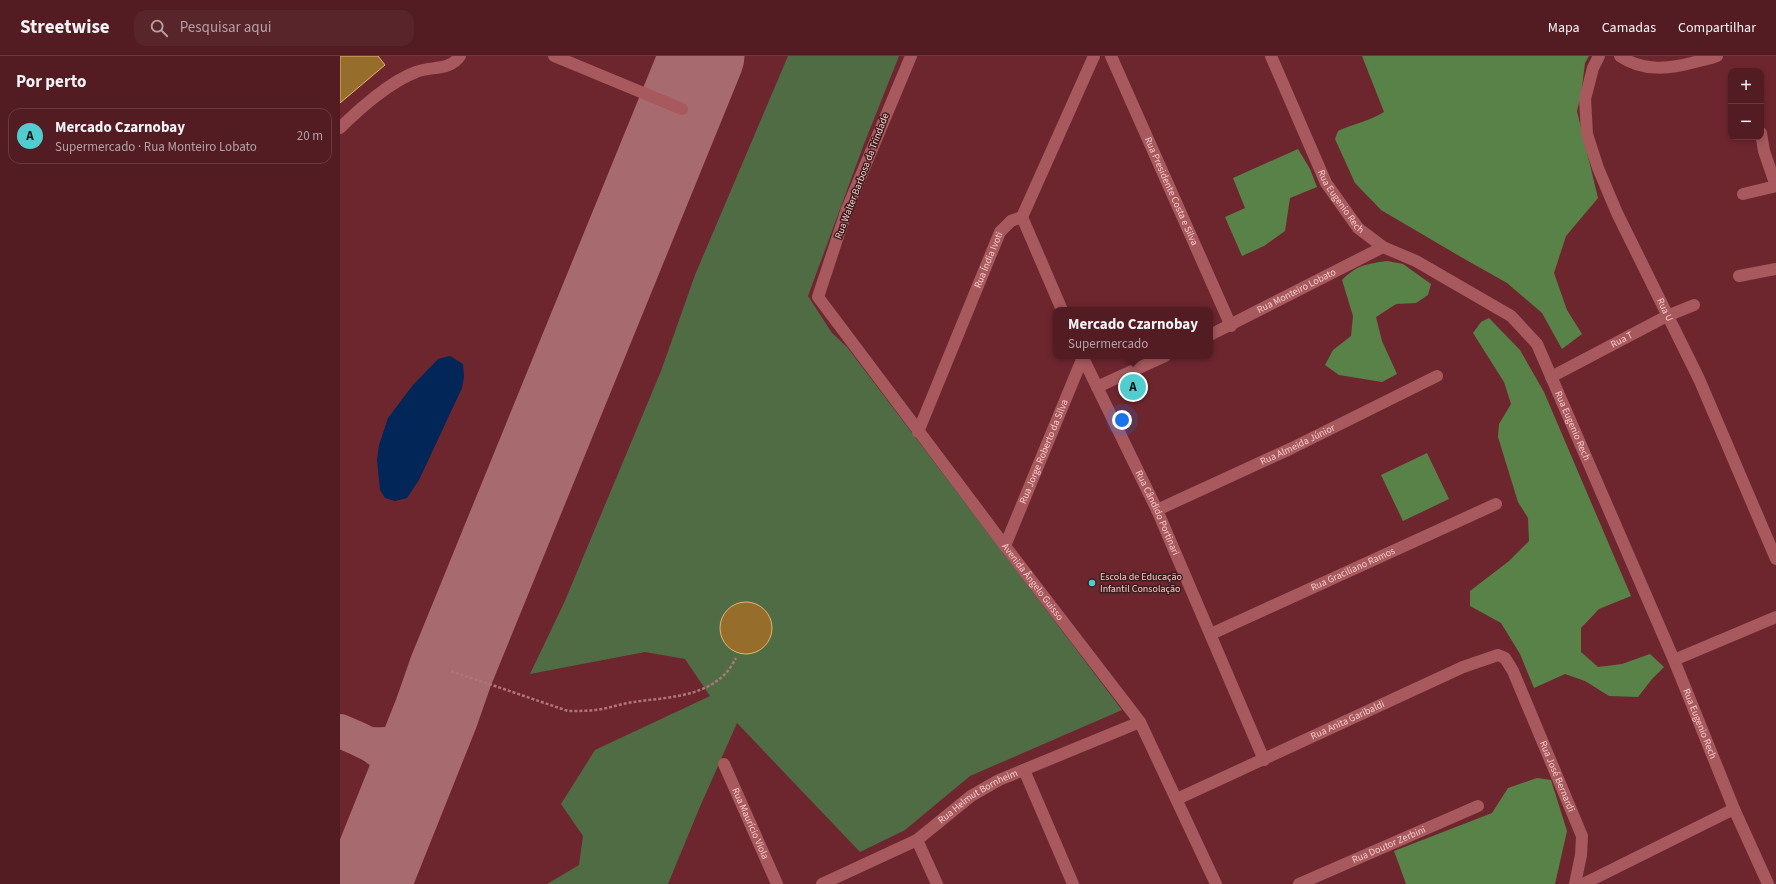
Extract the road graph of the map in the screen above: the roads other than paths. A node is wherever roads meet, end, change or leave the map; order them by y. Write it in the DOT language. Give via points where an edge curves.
graph roads {
  1 [pos="460,56"];
  2 [pos="554,56"];
  3 [pos="910,56"];
  4 [pos="1094,56"];
  5 [pos="1111,56"];
  6 [pos="1271,56"];
  7 [pos="1599,56"];
  8 [pos="1620,56"];
  9 [pos="1717,56"];
  10 [pos="682,110"];
  11 [pos="340,128"];
  12 [pos="1762,140"];
  13 [pos="1776,186"];
  14 [pos="1743,194"];
  15 [pos="1022,217"];
  16 [pos="1384,246"];
  17 [pos="1776,269"];
  18 [pos="1738,276"];
  19 [pos="818,297"];
  20 [pos="1694,305"];
  21 [pos="1061,307"];
  22 [pos="1667,316"];
  23 [pos="1230,326"];
  24 [pos="1213,334"];
  25 [pos="1082,359"];
  26 [pos="1084,359"];
  27 [pos="1158,359"];
  28 [pos="1437,376"];
  29 [pos="1551,377"];
  30 [pos="1097,387"];
  31 [pos="918,432"];
  32 [pos="1496,504"];
  33 [pos="1157,510"];
  34 [pos="1005,546"];
  35 [pos="1776,560"];
  36 [pos="1776,617"];
  37 [pos="1211,634"];
  38 [pos="1674,660"];
  39 [pos="1513,671"];
  40 [pos="1140,722"];
  41 [pos="1264,760"];
  42 [pos="724,764"];
  43 [pos="1024,770"];
  44 [pos="1177,799"];
  45 [pos="1478,806"];
  46 [pos="1734,809"];
  47 [pos="917,840"];
  48 [pos="777,884"];
  49 [pos="822,884"];
  50 [pos="937,884"];
  51 [pos="1073,884"];
  52 [pos="1216,884"];
  53 [pos="1299,884"];
  54 [pos="1575,884"];
  55 [pos="1584,884"];
  56 [pos="1768,884"];
  1 -- 11 [label="street" via="457,61 446,66 417,71 389,86"];
  2 -- 10 [label="street"];
  3 -- 19 [label="street, Rua Walter Barbosa da Trindade" via="847,209"];
  4 -- 15 [label="street"];
  5 -- 23 [label="street, Rua Presidente Costa e Silva"];
  6 -- 16 [label="street, Rua Eugenio Rech" via="1326,183 1358,228"];
  7 -- 22 [label="street, Rua U" via="1585,99 1587,134 1617,212"];
  8 -- 9 [label="street" via="1634,63 1658,69"];
  12 -- 13 [label="street"];
  13 -- 14 [label="street"];
  15 -- 21 [label="street"];
  15 -- 31 [label="street, Rua Índia Ivoti" via="1011,221 1000,232"];
  16 -- 23 [label="street, Rua Monteiro Lobato"];
  16 -- 29 [label="street, Rua Eugenio Rech" via="1416,261 1511,316 1537,344"];
  17 -- 18 [label="street"];
  19 -- 31 [label="street, Avenida Ângelo Guisso"];
  20 -- 22 [label="street, Rua T"];
  22 -- 29 [label="street, Rua T"];
  22 -- 35 [label="street, Rua U" via="1699,378"];
  23 -- 24 [label="street, Rua Monteiro Lobato"];
  25 -- 34 [label="street, Rua Jorge Roberto da Silva"];
  26 -- 30 [label="street, Rua Cândido Portinari"];
  27 -- 30 [label="street"];
  28 -- 33 [label="street, Rua Almeida Júnior" via="1292,448"];
  29 -- 38 [label="street, Rua Eugenio Rech"];
  30 -- 33 [label="street, Rua Cândido Portinari"];
  31 -- 34 [label="street, Avenida Ângelo Guisso"];
  32 -- 37 [label="street, Rua Graciliano Ramos"];
  33 -- 37 [label="street, Rua Cândido Portinari"];
  34 -- 40 [label="street, Avenida Ângelo Guisso"];
  36 -- 38 [label="street"];
  37 -- 41 [label="street, Rua Cândido Portinari"];
  38 -- 46 [label="street, Rua Eugenio Rech"];
  39 -- 41 [label="street, Rua Anita Garibaldi" via="1505,658 1498,655 1463,667"];
  39 -- 54 [label="street, Rua José Bernardi" via="1582,836"];
  40 -- 43 [label="street, Rua Helmut Bornheim"];
  40 -- 44 [label="street, Avenida Ângelo Guisso"];
  41 -- 44 [label="street, Rua Anita Garibaldi"];
  42 -- 48 [label="street, Rua Maurício Viola"];
  43 -- 47 [label="street, Rua Helmut Bornheim" via="999,780 971,796"];
  43 -- 51 [label="street"];
  44 -- 52 [label="street, Avenida Ângelo Guisso"];
  45 -- 53 [label="street, Rua Doutor Zerbini"];
  46 -- 55 [label="street"];
  46 -- 56 [label="street, Rua Eugenio Rech"];
  47 -- 49 [label="street, Rua Helmut Bornheim"];
  47 -- 50 [label="street"];
}
